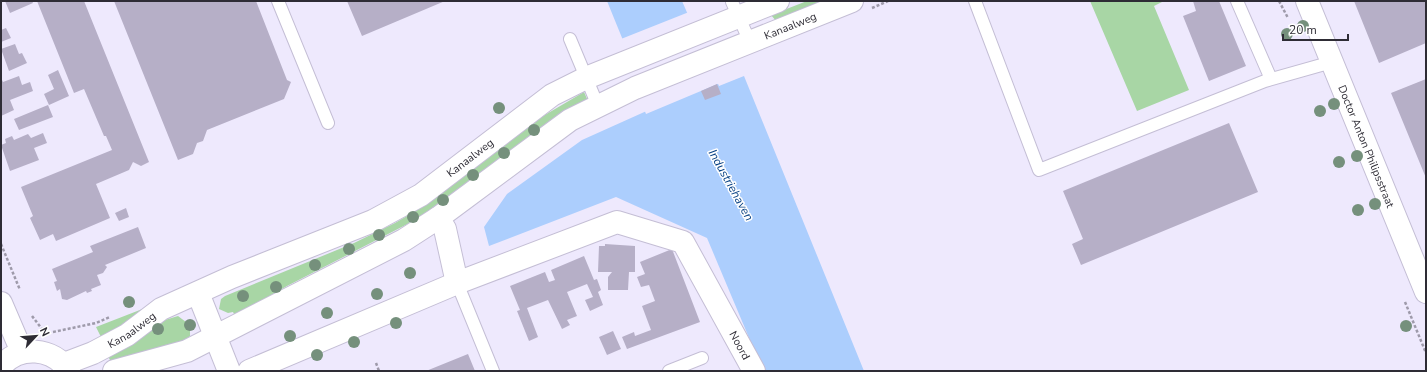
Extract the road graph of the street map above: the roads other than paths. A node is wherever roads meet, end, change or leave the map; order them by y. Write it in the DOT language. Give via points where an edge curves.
graph roads {
  1 [pos="278,1"];
  2 [pos="778,1"];
  3 [pos="852,1"];
  4 [pos="975,1"];
  5 [pos="1237,1"];
  6 [pos="1307,1"];
  7 [pos="735,9"];
  8 [pos="570,39"];
  9 [pos="750,42"];
  10 [pos="1332,62"];
  11 [pos="586,78"];
  12 [pos="1271,79"];
  13 [pos="598,106"];
  14 [pos="328,123"];
  15 [pos="438,218"];
  16 [pos="457,283"];
  17 [pos="1426,292"];
  18 [pos="198,293"];
  19 [pos="1,303"];
  20 [pos="216,336"];
  21 [pos="22,352"];
  22 [pos="702,358"];
  23 [pos="1,366"];
  24 [pos="66,368"];
  25 [pos="114,371"];
  26 [pos="229,371"];
  27 [pos="250,371"];
  28 [pos="493,371"];
  29 [pos="669,371"];
  30 [pos="754,371"];
  1 -- 14 [label="lane"];
  2 -- 7 [label="street, Kanaalweg"];
  3 -- 9 [label="street, Kanaalweg"];
  4 -- 12 [label="lane" via="1039,170"];
  5 -- 12 [label="lane"];
  6 -- 10 [label="street, Doctor Anton Philipsstraat"];
  7 -- 9 [label="lane, Kanaalweg"];
  7 -- 11 [label="street, Kanaalweg" via="700,32"];
  8 -- 11 [label="lane"];
  9 -- 13 [label="street, Kanaalweg"];
  10 -- 12 [label="lane"];
  10 -- 17 [label="street, Doctor Anton Philipsstraat"];
  11 -- 13 [label="lane"];
  11 -- 18 [label="street, Kanaalweg" via="552,95 421,195 373,221"];
  13 -- 15 [label="street, Kanaalweg" via="570,120"];
  15 -- 16 [label="street" via="445,229"];
  15 -- 20 [label="street, Kanaalweg" via="404,240"];
  16 -- 27 [label="street"];
  16 -- 28 [label="lane"];
  16 -- 30 [label="street, Noord" via="617,222 683,242"];
  18 -- 20 [label="street"];
  18 -- 24 [label="street, Kanaalweg" via="161,309 127,335"];
  19 -- 21 [label="street"];
  20 -- 25 [label="street, Kanaalweg" via="187,351"];
  20 -- 26 [label="street"];
  21 -- 23 [label="street" via="7,359"];
  21 -- 24 [label="street" via="37,351 52,355"];
  22 -- 29 [label="lane"];
}
